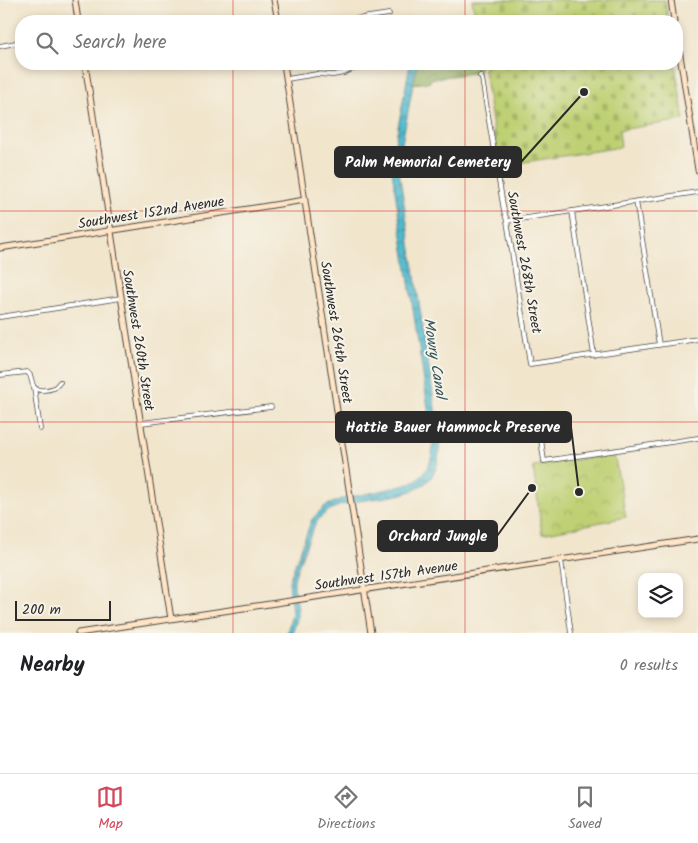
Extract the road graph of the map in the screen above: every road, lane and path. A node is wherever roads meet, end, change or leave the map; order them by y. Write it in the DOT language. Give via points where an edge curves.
graph roads {
  1 [pos="75,0"];
  2 [pos="274,0"];
  3 [pos="671,0"];
  4 [pos="389,14"];
  5 [pos="77,15"];
  6 [pos="277,15"];
  7 [pos="382,15"];
  8 [pos="673,15"];
  9 [pos="15,43"];
  10 [pos="0,46"];
  11 [pos="86,70"];
  12 [pos="285,70"];
  13 [pos="350,70"];
  14 [pos="682,70"];
  15 [pos="480,76"];
  16 [pos="287,79"];
  17 [pos="698,170"];
  18 [pos="698,192"];
  19 [pos="305,200"];
  20 [pos="636,201"];
  21 [pos="572,211"];
  22 [pos="507,220"];
  23 [pos="111,230"];
  24 [pos="0,248"];
  25 [pos="121,298"];
  26 [pos="0,317"];
  27 [pos="698,339"];
  28 [pos="659,345"];
  29 [pos="594,354"];
  30 [pos="0,375"];
  31 [pos="60,382"];
  32 [pos="34,387"];
  33 [pos="271,407"];
  34 [pos="538,418"];
  35 [pos="140,423"];
  36 [pos="40,428"];
  37 [pos="698,438"];
  38 [pos="698,539"];
  39 [pos="561,560"];
  40 [pos="365,590"];
  41 [pos="171,619"];
  42 [pos="78,633"];
  43 [pos="371,633"];
  44 [pos="571,633"];
  1 -- 5 [label="street"];
  2 -- 6 [label="street"];
  3 -- 8 [label="street"];
  4 -- 7 [label="street"];
  9 -- 10 [label="street"];
  11 -- 23 [label="street, Southwest 260th Street"];
  12 -- 16 [label="street, Southwest 264th Street"];
  13 -- 16 [label="street" via="333,75"];
  14 -- 17 [label="street"];
  15 -- 22 [label="street, Southwest 268th Street"];
  16 -- 19 [label="street, Southwest 264th Street"];
  18 -- 20 [label="street"];
  19 -- 23 [label="street, Southwest 152nd Avenue"];
  19 -- 40 [label="street, Southwest 264th Street"];
  20 -- 21 [label="street"];
  20 -- 28 [label="street"];
  21 -- 22 [label="street"];
  21 -- 29 [label="street"];
  22 -- 29 [label="street, Southwest 268th Street" via="530,364"];
  23 -- 24 [label="street, Southwest 152nd Avenue"];
  23 -- 25 [label="street, Southwest 260th Street"];
  25 -- 26 [label="street"];
  25 -- 35 [label="street, Southwest 260th Street"];
  27 -- 28 [label="street"];
  28 -- 29 [label="street"];
  30 -- 32 [label="street" via="27,372"];
  31 -- 32 [label="street" via="54,388"];
  32 -- 36 [label="street"];
  33 -- 35 [label="street"];
  34 -- 37 [label="street" via="544,461"];
  35 -- 41 [label="street, Southwest 260th Street"];
  38 -- 39 [label="street, Southwest 157th Avenue"];
  39 -- 40 [label="street, Southwest 157th Avenue"];
  39 -- 44 [label="street"];
  40 -- 41 [label="street, Southwest 157th Avenue"];
  40 -- 43 [label="street, Southwest 264th Street"];
  41 -- 42 [label="street, Southwest 157th Avenue"];
}
